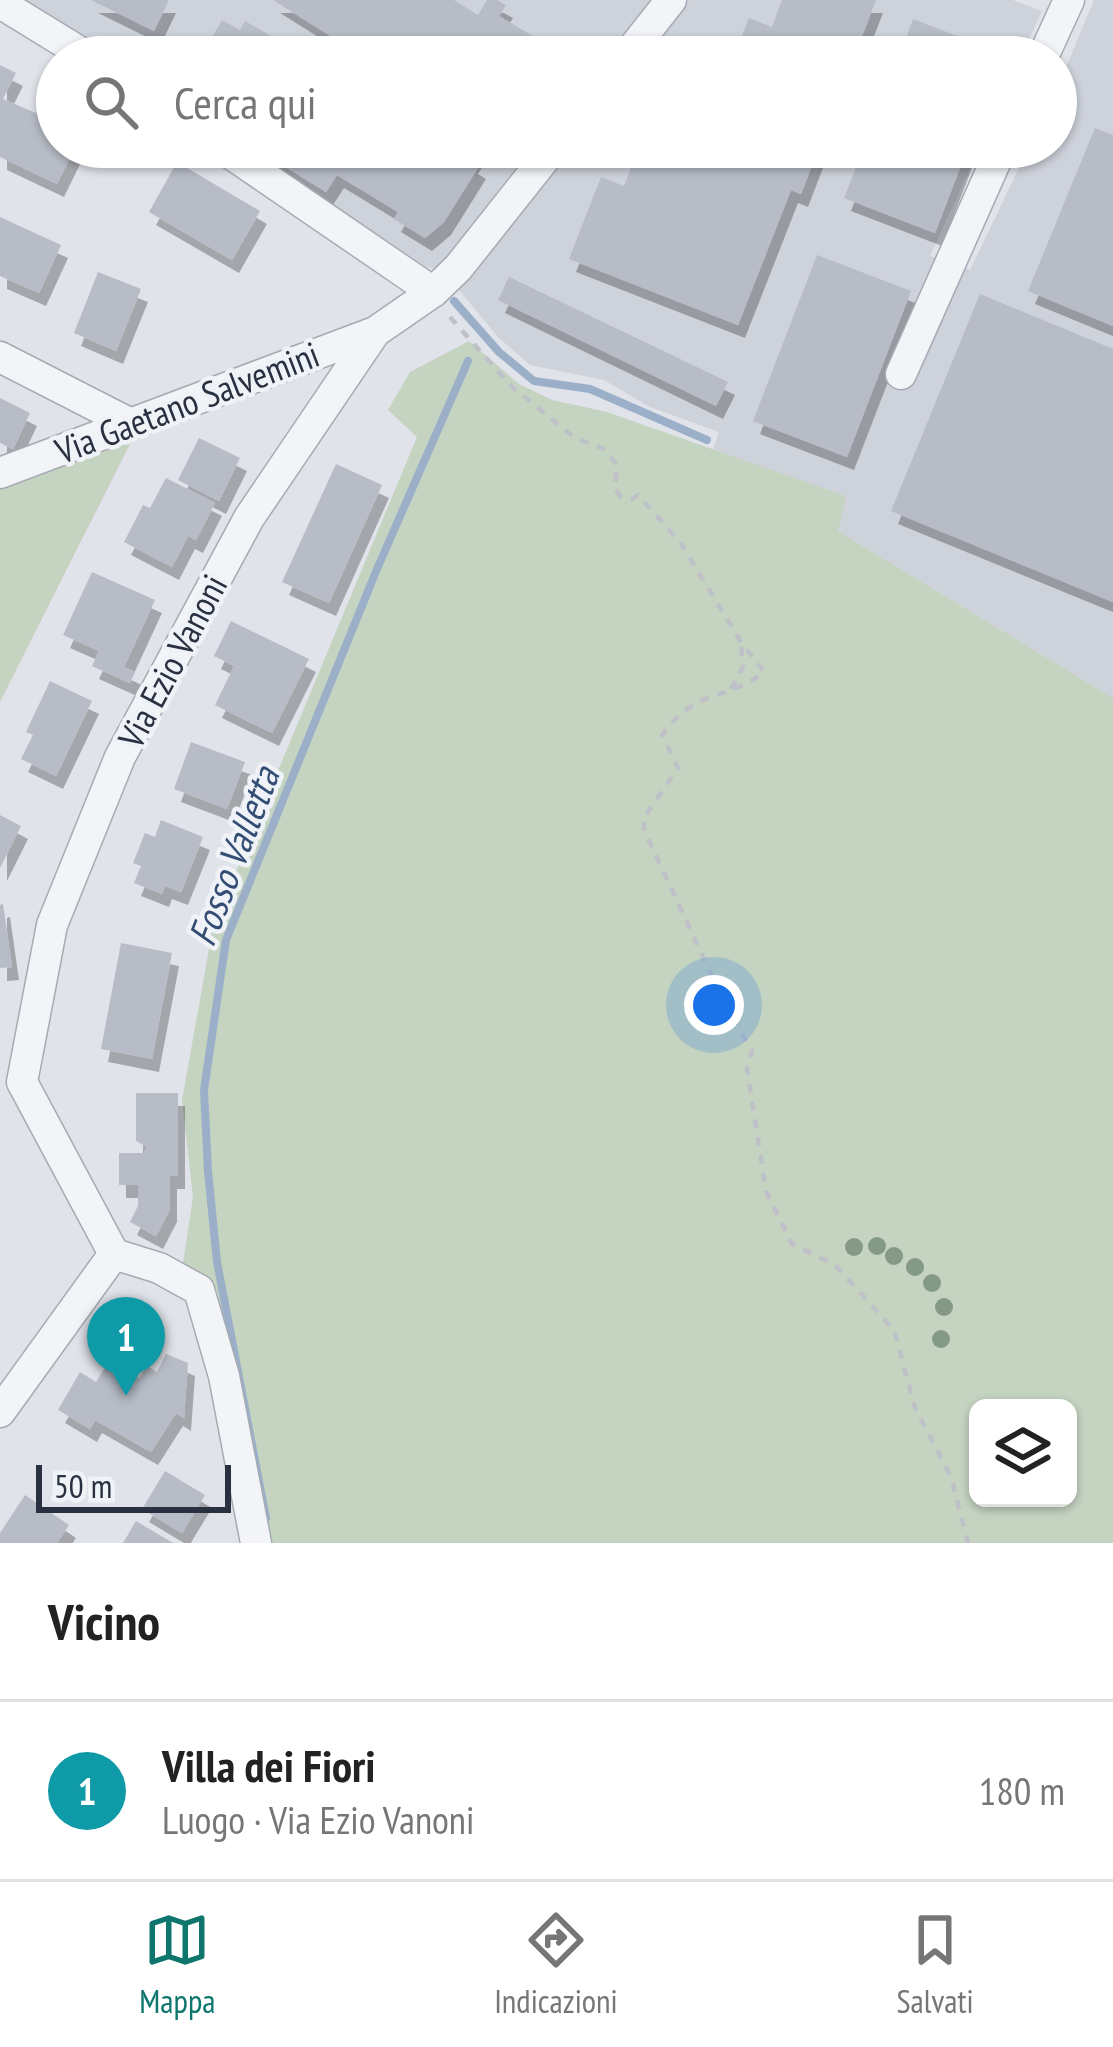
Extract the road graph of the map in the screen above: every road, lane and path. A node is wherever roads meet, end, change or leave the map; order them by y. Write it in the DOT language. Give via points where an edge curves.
graph roads {
  1 [pos="671,0"];
  2 [pos="1070,0"];
  3 [pos="0,3"];
  4 [pos="54,36"];
  5 [pos="643,36"];
  6 [pos="1053,36"];
  7 [pos="252,168"];
  8 [pos="537,168"];
  9 [pos="992,168"];
  10 [pos="433,292"];
  11 [pos="375,332"];
  12 [pos="0,357"];
  13 [pos="902,374"];
  14 [pos="129,423"];
  15 [pos="0,473"];
  16 [pos="741,642"];
  17 [pos="731,689"];
  18 [pos="11,1076"];
  19 [pos="114,1254"];
  20 [pos="0,1412"];
  21 [pos="256,1543"];
  22 [pos="968,1543"];
  1 -- 5 [label="street"];
  2 -- 6 [label="street"];
  3 -- 4 [label="street"];
  7 -- 10 [label="street"];
  8 -- 10 [label="street, Via Ezio Vanoni"];
  9 -- 13 [label="street"];
  10 -- 11 [label="street, Via Ezio Vanoni"];
  10 -- 16 [label="path" via="511,386 575,438 604,449 617,465 616,489 638,495 680,542"];
  11 -- 14 [label="street, Via Gaetano Salvemini"];
  11 -- 18 [label="street, Via Ezio Vanoni" via="249,518 119,758 52,925"];
  12 -- 14 [label="street"];
  14 -- 15 [label="street, Via Gaetano Salvemini"];
  16 -- 17 [label="path" via="743,667"];
  16 -- 17 [label="path" via="764,673"];
  17 -- 22 [label="path" via="692,702 662,735 678,768 643,819 645,832 752,1051 747,1070 766,1190 792,1244 835,1265 894,1330"];
  18 -- 19 [label="street, Via Ezio Vanoni"];
  19 -- 20 [label="street"];
  19 -- 21 [label="street" via="199,1290"];
}
